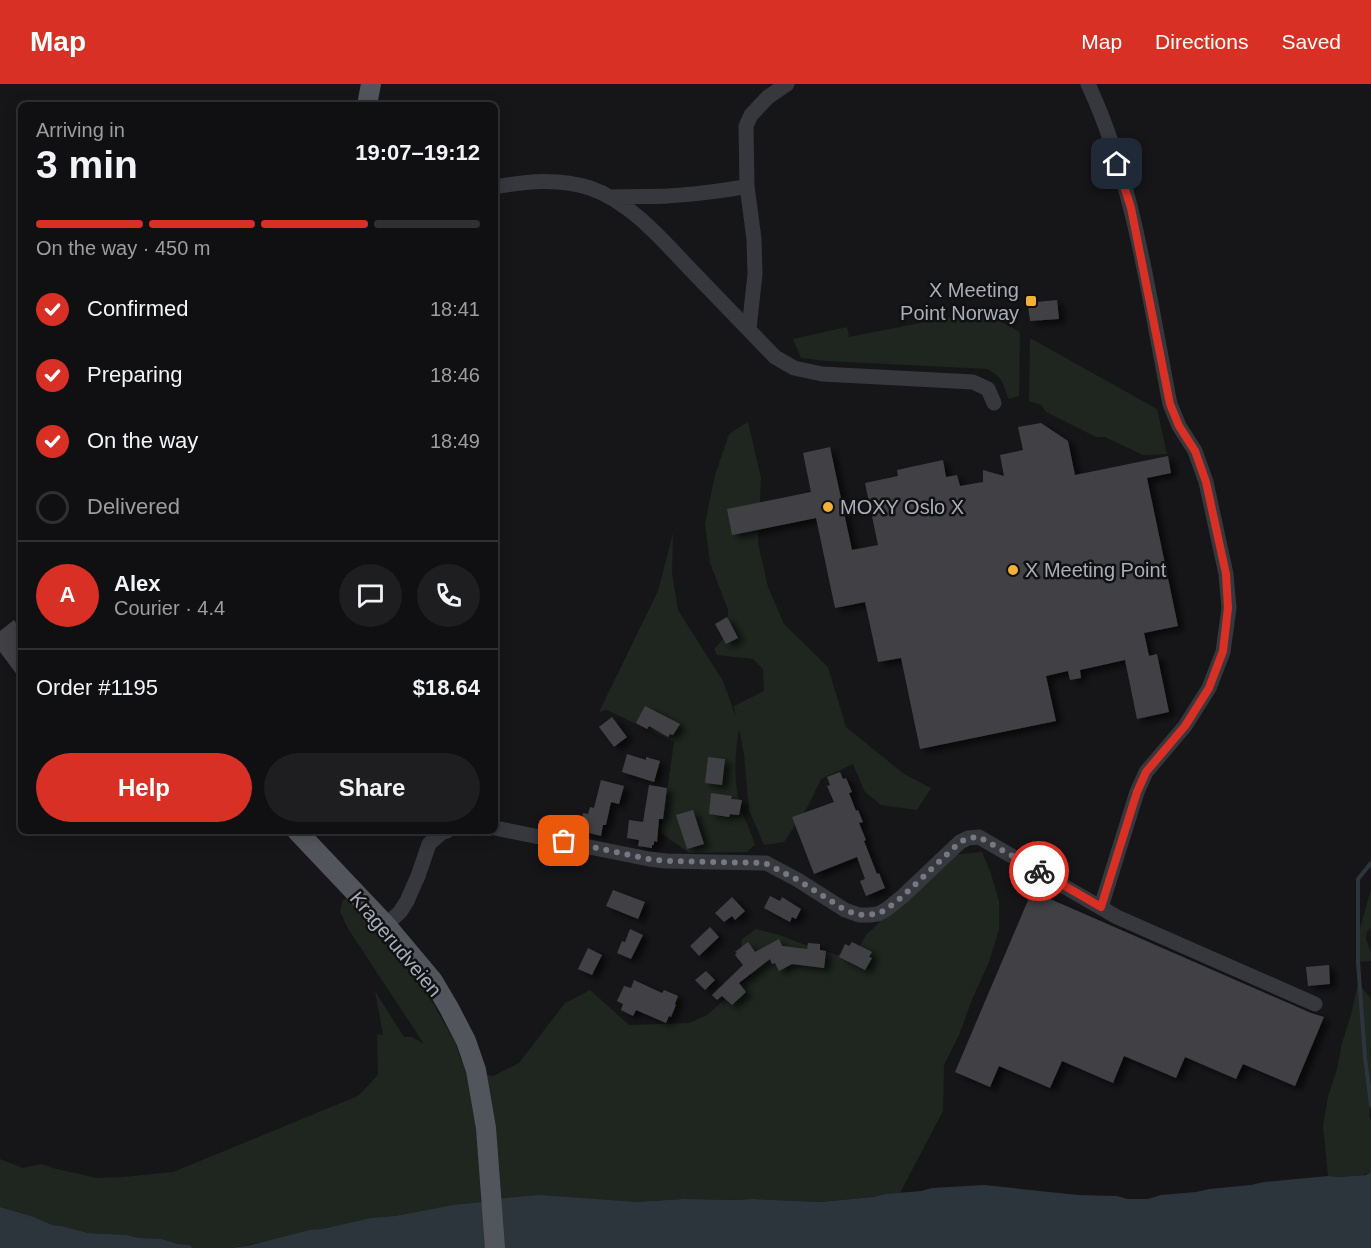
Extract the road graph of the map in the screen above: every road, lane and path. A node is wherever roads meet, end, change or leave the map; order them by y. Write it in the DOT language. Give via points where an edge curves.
graph roads {
  1 [pos="787,84"];
  2 [pos="1088,84"];
  3 [pos="498,186"];
  4 [pos="747,186"];
  5 [pos="611,197"];
  6 [pos="748,329"];
  7 [pos="994,403"];
  8 [pos="498,829"];
  9 [pos="300,834"];
  10 [pos="440,834"];
  11 [pos="1101,907"];
  12 [pos="386,925"];
  13 [pos="1315,1004"];
  14 [pos="495,1248"];
  1 -- 4 [label="street" via="768,97 746,126"];
  2 -- 11 [label="street" via="1131,208 1170,404 1195,451 1206,482 1226,574 1228,608 1223,651 1209,688 1185,726 1146,772"];
  3 -- 5 [label="street" via="544,181 590,188"];
  4 -- 5 [label="street" via="667,196"];
  4 -- 6 [label="street" via="755,274"];
  5 -- 6 [label="street" via="646,224"];
  6 -- 7 [label="street" via="775,357 794,368 822,374 973,382 988,389"];
  8 -- 11 [label="street" via="649,859 765,863 858,915 878,914 887,909 960,842 979,837"];
  9 -- 12 [label="main road, Kragerudveien"];
  10 -- 12 [label="street" via="429,844 407,901"];
  11 -- 13 [label="street"];
  12 -- 14 [label="main road, Kragerudveien" via="433,981 466,1041 476,1070 486,1128"];
}
